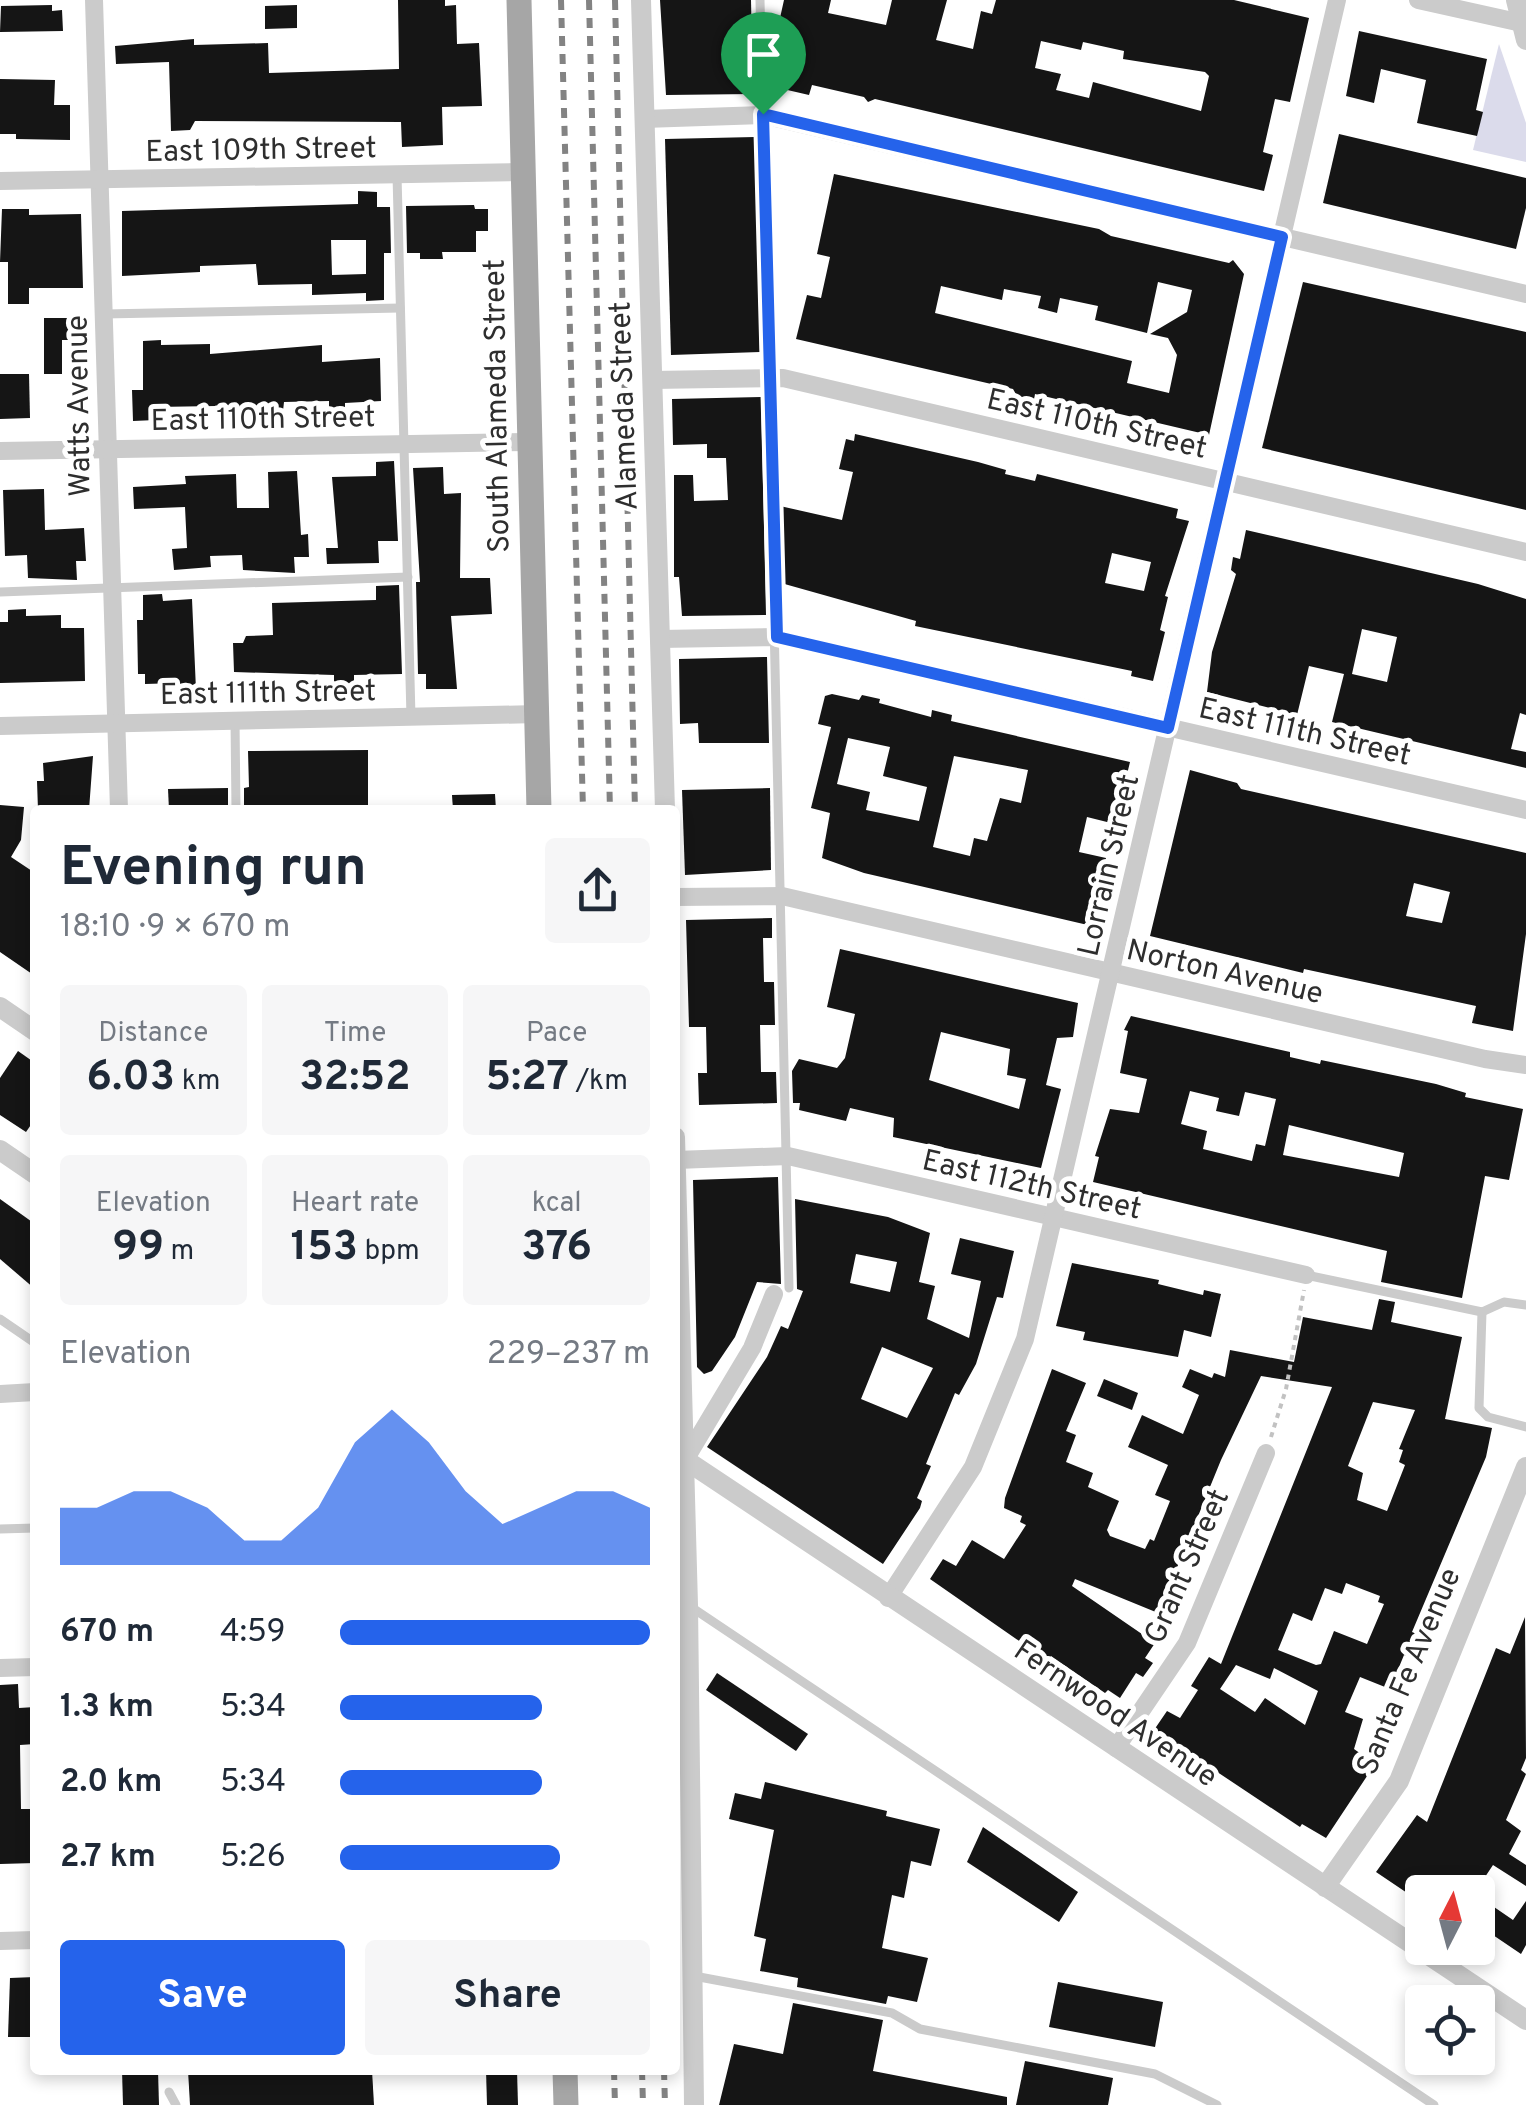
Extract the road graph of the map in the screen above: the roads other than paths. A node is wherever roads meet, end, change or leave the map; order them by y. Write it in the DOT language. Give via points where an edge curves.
graph roads {
  1 [pos="94,0"];
  2 [pos="518,0"];
  3 [pos="641,0"];
  4 [pos="760,0"];
  5 [pos="1337,0"];
  6 [pos="1418,0"];
  7 [pos="1516,0"];
  8 [pos="1524,29"];
  9 [pos="763,114"];
  10 [pos="644,119"];
  11 [pos="523,172"];
  12 [pos="397,174"];
  13 [pos="99,180"];
  14 [pos="0,181"];
  15 [pos="1282,237"];
  16 [pos="1526,294"];
  17 [pos="400,308"];
  18 [pos="104,314"];
  19 [pos="768,376"];
  20 [pos="652,380"];
  21 [pos="528,442"];
  22 [pos="402,444"];
  23 [pos="107,448"];
  24 [pos="0,451"];
  25 [pos="1224,481"];
  26 [pos="1526,552"];
  27 [pos="408,577"];
  28 [pos="111,590"];
  29 [pos="0,592"];
  30 [pos="777,637"];
  31 [pos="660,639"];
  32 [pos="537,714"];
  33 [pos="411,717"];
  34 [pos="236,720"];
  35 [pos="114,722"];
  36 [pos="0,726"];
  37 [pos="1168,728"];
  38 [pos="119,805"];
  39 [pos="236,805"];
  40 [pos="539,805"];
  41 [pos="665,805"];
  42 [pos="1526,810"];
  43 [pos="782,896"];
  44 [pos="680,897"];
  45 [pos="1112,973"];
  46 [pos="0,1007"];
  47 [pos="30,1028"];
  48 [pos="1526,1064"];
  49 [pos="0,1150"];
  50 [pos="788,1156"];
  51 [pos="680,1160"];
  52 [pos="30,1171"];
  53 [pos="1053,1216"];
  54 [pos="1306,1276"];
  55 [pos="782,1290"];
  56 [pos="1526,1305"];
  57 [pos="1482,1312"];
  58 [pos="0,1319"];
  59 [pos="30,1339"];
  60 [pos="30,1392"];
  61 [pos="0,1394"];
  62 [pos="1526,1427"];
  63 [pos="1266,1453"];
  64 [pos="680,1456"];
  65 [pos="1526,1467"];
  66 [pos="30,1528"];
  67 [pos="0,1529"];
  68 [pos="888,1598"];
  69 [pos="688,1605"];
  70 [pos="30,1667"];
  71 [pos="0,1668"];
  72 [pos="1116,1748"];
  73 [pos="1326,1887"];
  74 [pos="30,1940"];
  75 [pos="0,1941"];
  76 [pos="692,1976"];
  77 [pos="1526,2020"];
  78 [pos="566,2075"];
  79 [pos="169,2092"];
  80 [pos="176,2105"];
  81 [pos="566,2105"];
  82 [pos="694,2105"];
  83 [pos="1217,2105"];
  84 [pos="1434,2105"];
  1 -- 13 [label="street, Watts Avenue"];
  2 -- 11 [label="main road, South Alameda Street"];
  3 -- 10 [label="street, Alameda Street"];
  4 -- 9 [label="lane"];
  5 -- 15 [label="street, Lorrain Street"];
  6 -- 8 [label="street"];
  7 -- 8 [label="street"];
  9 -- 10 [label="street"];
  9 -- 15 [label="street"];
  9 -- 19 [label="lane"];
  10 -- 20 [label="street, Alameda Street"];
  11 -- 12 [label="street, East 109th Street"];
  11 -- 21 [label="main road, South Alameda Street"];
  12 -- 13 [label="street, East 109th Street"];
  12 -- 17 [label="lane"];
  13 -- 14 [label="street, East 109th Street"];
  13 -- 18 [label="street, Watts Avenue"];
  15 -- 16 [label="street"];
  15 -- 25 [label="street, Lorrain Street"];
  17 -- 18 [label="lane"];
  17 -- 22 [label="lane"];
  18 -- 23 [label="street, Watts Avenue"];
  19 -- 20 [label="street, East 110th Street"];
  19 -- 25 [label="street, East 110th Street"];
  19 -- 30 [label="lane"];
  20 -- 31 [label="street, Alameda Street"];
  21 -- 22 [label="street, East 110th Street"];
  21 -- 32 [label="main road, South Alameda Street"];
  22 -- 23 [label="street, East 110th Street"];
  22 -- 27 [label="lane"];
  23 -- 24 [label="street, East 110th Street"];
  23 -- 28 [label="street, Watts Avenue"];
  25 -- 26 [label="street, East 110th Street"];
  25 -- 37 [label="street, Lorrain Street"];
  27 -- 28 [label="lane"];
  27 -- 33 [label="lane"];
  28 -- 29 [label="lane"];
  28 -- 35 [label="street, Watts Avenue"];
  30 -- 31 [label="street, East 111th Street"];
  30 -- 37 [label="street, East 111th Street"];
  30 -- 43 [label="lane"];
  31 -- 41 [label="street, Alameda Street"];
  32 -- 33 [label="street, East 111th Street"];
  32 -- 40 [label="main road, South Alameda Street"];
  33 -- 34 [label="street, East 111th Street"];
  34 -- 35 [label="street, East 111th Street"];
  34 -- 39 [label="lane"];
  35 -- 36 [label="street, East 111th Street"];
  35 -- 38 [label="street, Watts Avenue"];
  37 -- 42 [label="street, East 111th Street"];
  37 -- 45 [label="street, Lorrain Street"];
  43 -- 44 [label="street, Norton Avenue"];
  43 -- 45 [label="street, Norton Avenue"];
  43 -- 50 [label="lane"];
  45 -- 48 [label="street, Norton Avenue"];
  45 -- 53 [label="street, Lorrain Street"];
  46 -- 47 [label="street"];
  49 -- 52 [label="street"];
  50 -- 51 [label="street, East 112th Street"];
  50 -- 53 [label="street, East 112th Street"];
  50 -- 55 [label="lane"];
  53 -- 54 [label="street, East 112th Street"];
  53 -- 68 [label="street, Lorrain Street" via="1024,1338 973,1467"];
  54 -- 57 [label="lane, East 112th Street"];
  55 -- 64 [label="street"];
  56 -- 57 [label="lane" via="1504,1302"];
  57 -- 62 [label="lane" via="1478,1404 1488,1417"];
  58 -- 59 [label="lane"];
  60 -- 61 [label="street"];
  63 -- 72 [label="street, Grant Street" via="1187,1644"];
  64 -- 68 [label="street, Fernwood Avenue"];
  64 -- 69 [label="street"];
  65 -- 73 [label="street, Santa Fe Avenue" via="1399,1781"];
  66 -- 67 [label="lane"];
  68 -- 72 [label="street, Fernwood Avenue"];
  69 -- 76 [label="street"];
  69 -- 84 [label="lane"];
  70 -- 71 [label="street"];
  72 -- 73 [label="street, Fernwood Avenue"];
  73 -- 77 [label="street, Fernwood Avenue"];
  74 -- 75 [label="street"];
  76 -- 82 [label="street"];
  76 -- 83 [label="lane" via="892,2013 920,2029 1154,2074"];
  78 -- 81 [label="main road"];
  79 -- 80 [label="lane"];
}
